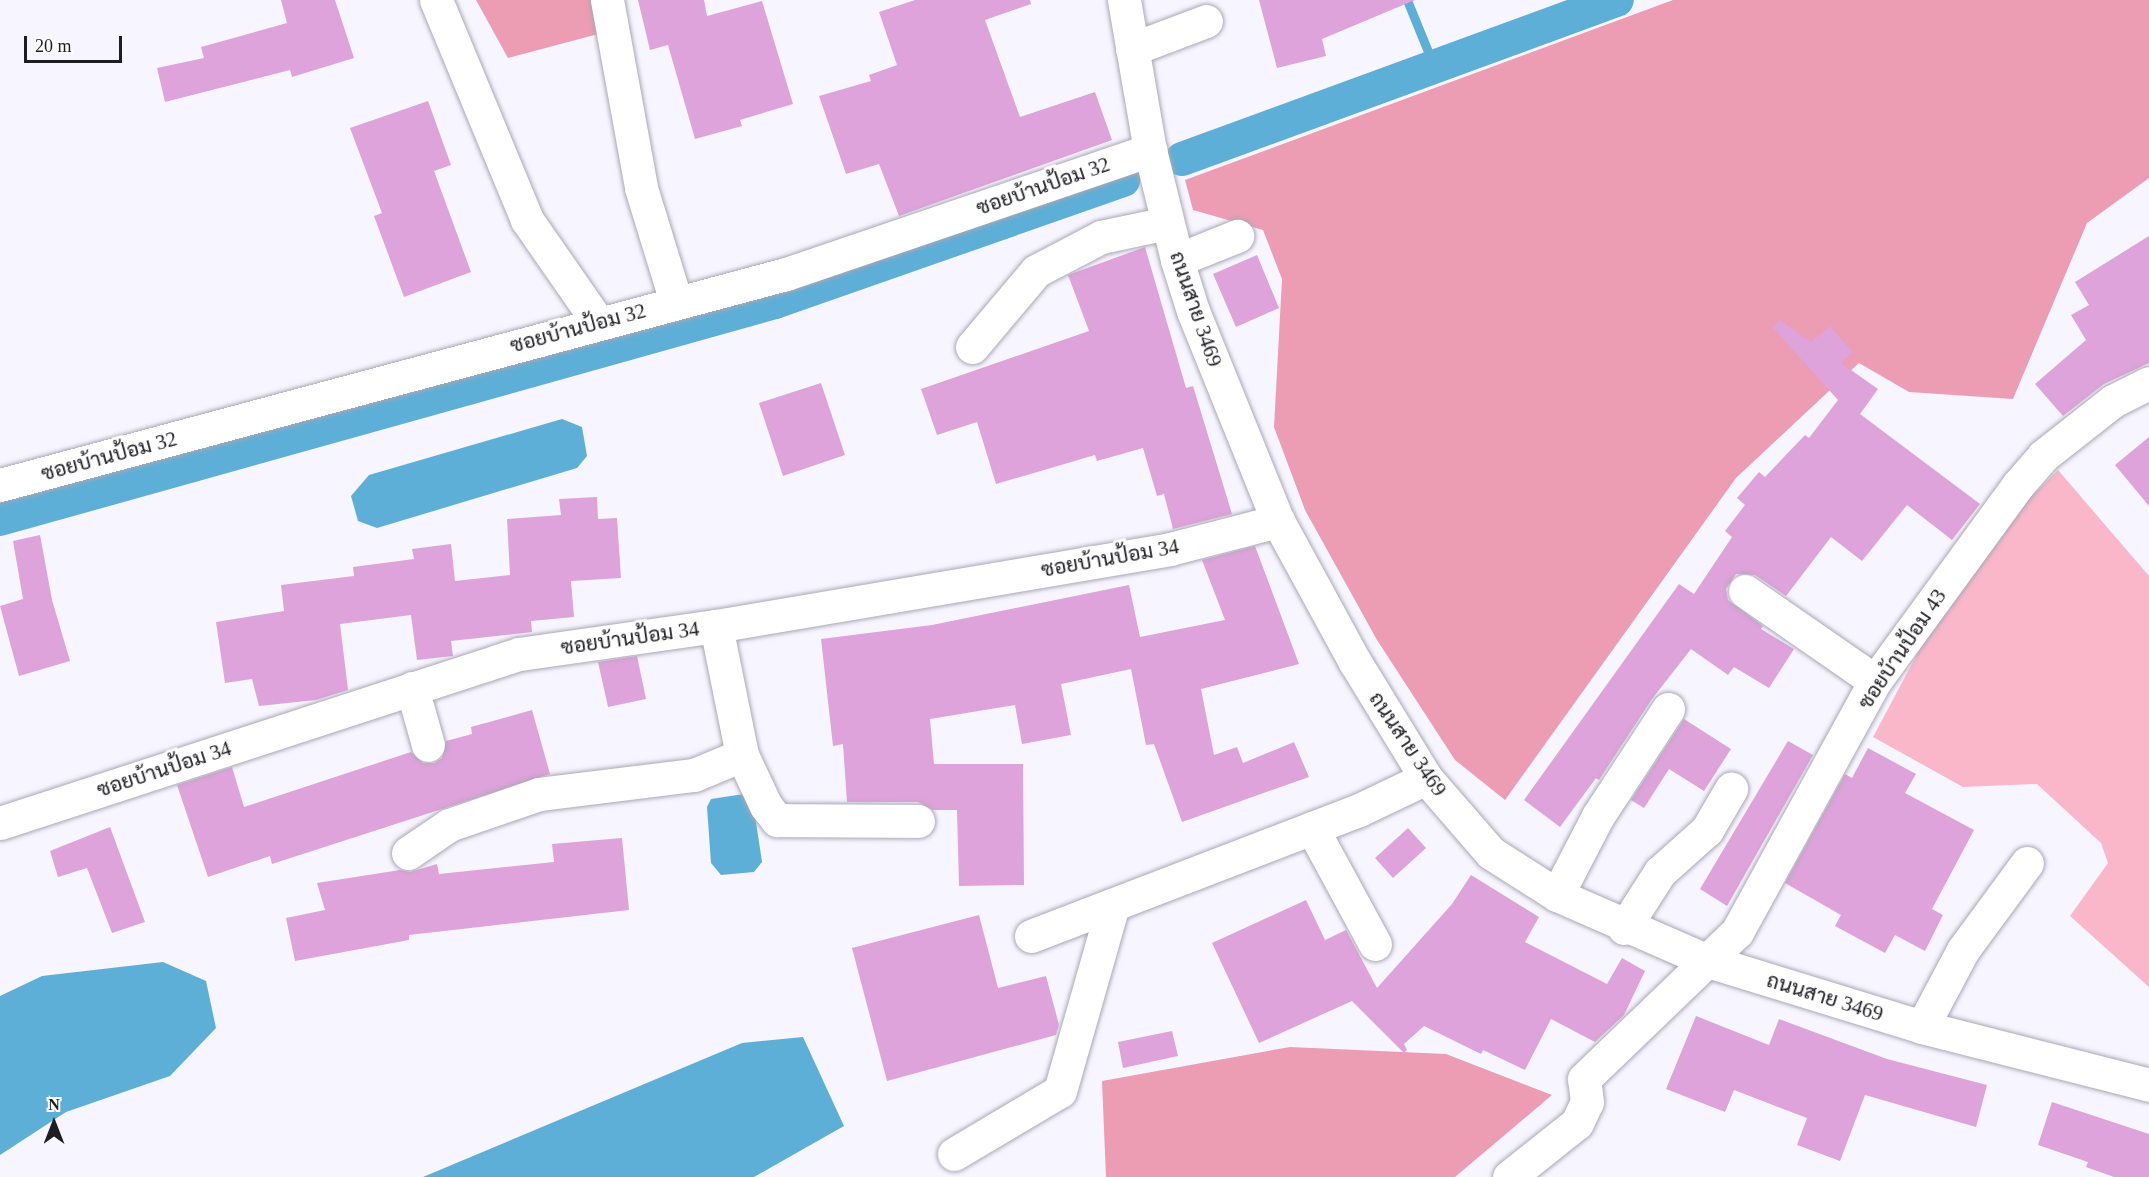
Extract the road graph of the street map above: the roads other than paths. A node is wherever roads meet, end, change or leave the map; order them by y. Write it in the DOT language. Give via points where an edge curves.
graph roads {
  1 [pos="436,0"];
  2 [pos="607,0"];
  3 [pos="1124,0"];
  4 [pos="1206,21"];
  5 [pos="1132,50"];
  6 [pos="1150,150"];
  7 [pos="1167,223"];
  8 [pos="1237,236"];
  9 [pos="1177,260"];
  10 [pos="676,302"];
  11 [pos="598,322"];
  12 [pos="972,346"];
  13 [pos="2149,383"];
  14 [pos="0,485"];
  15 [pos="1278,521"];
  16 [pos="1744,591"];
  17 [pos="716,626"];
  18 [pos="1875,681"];
  19 [pos="412,688"];
  20 [pos="1668,709"];
  21 [pos="428,745"];
  22 [pos="742,755"];
  23 [pos="1426,778"];
  24 [pos="1731,789"];
  25 [pos="918,821"];
  26 [pos="0,823"];
  27 [pos="1312,828"];
  28 [pos="408,854"];
  29 [pos="2027,863"];
  30 [pos="1557,896"];
  31 [pos="1113,905"];
  32 [pos="1624,928"];
  33 [pos="1031,936"];
  34 [pos="1375,944"];
  35 [pos="1708,961"];
  36 [pos="1922,1027"];
  37 [pos="2149,1085"];
  38 [pos="954,1154"];
  39 [pos="1509,1177"];
  1 -- 11 [label="street" via="527,220"];
  2 -- 10 [label="street" via="641,188"];
  3 -- 5 [label="street, ถนนสาย 3469"];
  4 -- 5 [label="street"];
  5 -- 6 [label="street, ถนนสาย 3469"];
  6 -- 7 [label="street, ถนนสาย 3469"];
  6 -- 10 [label="street, ซอยบ้านป้อม 32" via="786,274"];
  7 -- 9 [label="street, ถนนสาย 3469"];
  7 -- 12 [label="street" via="1101,237 1036,271"];
  8 -- 9 [label="street"];
  9 -- 15 [label="street, ถนนสาย 3469" via="1193,311"];
  10 -- 11 [label="street, ซอยบ้านป้อม 32"];
  11 -- 14 [label="street, ซอยบ้านป้อม 32"];
  13 -- 18 [label="street, ซอยบ้านป้อม 43" via="2113,401 2043,456"];
  15 -- 17 [label="street, ซอยบ้านป้อม 34" via="1170,549"];
  15 -- 23 [label="street, ถนนสาย 3469" via="1355,662"];
  16 -- 18 [label="street"];
  17 -- 19 [label="street, ซอยบ้านป้อม 34" via="519,654"];
  17 -- 22 [label="street"];
  18 -- 35 [label="street, ซอยบ้านป้อม 43" via="1737,932"];
  19 -- 21 [label="street"];
  19 -- 26 [label="street, ซอยบ้านป้อม 34"];
  20 -- 30 [label="street" via="1598,816"];
  22 -- 25 [label="street" via="766,806 777,820"];
  22 -- 28 [label="street" via="694,775 539,794 448,825"];
  23 -- 27 [label="street"];
  23 -- 30 [label="street, ถนนสาย 3469" via="1491,854"];
  24 -- 32 [label="street" via="1707,830 1659,872"];
  27 -- 31 [label="street"];
  27 -- 34 [label="street"];
  29 -- 36 [label="street" via="1963,950"];
  30 -- 32 [label="street, ถนนสาย 3469"];
  31 -- 33 [label="street"];
  31 -- 38 [label="street" via="1060,1091"];
  32 -- 35 [label="street, ถนนสาย 3469"];
  35 -- 36 [label="street, ถนนสาย 3469"];
  35 -- 39 [label="street, ซอยบ้านป้อม 43" via="1584,1079 1587,1102 1577,1123"];
  36 -- 37 [label="street, ถนนสาย 3469"];
}
